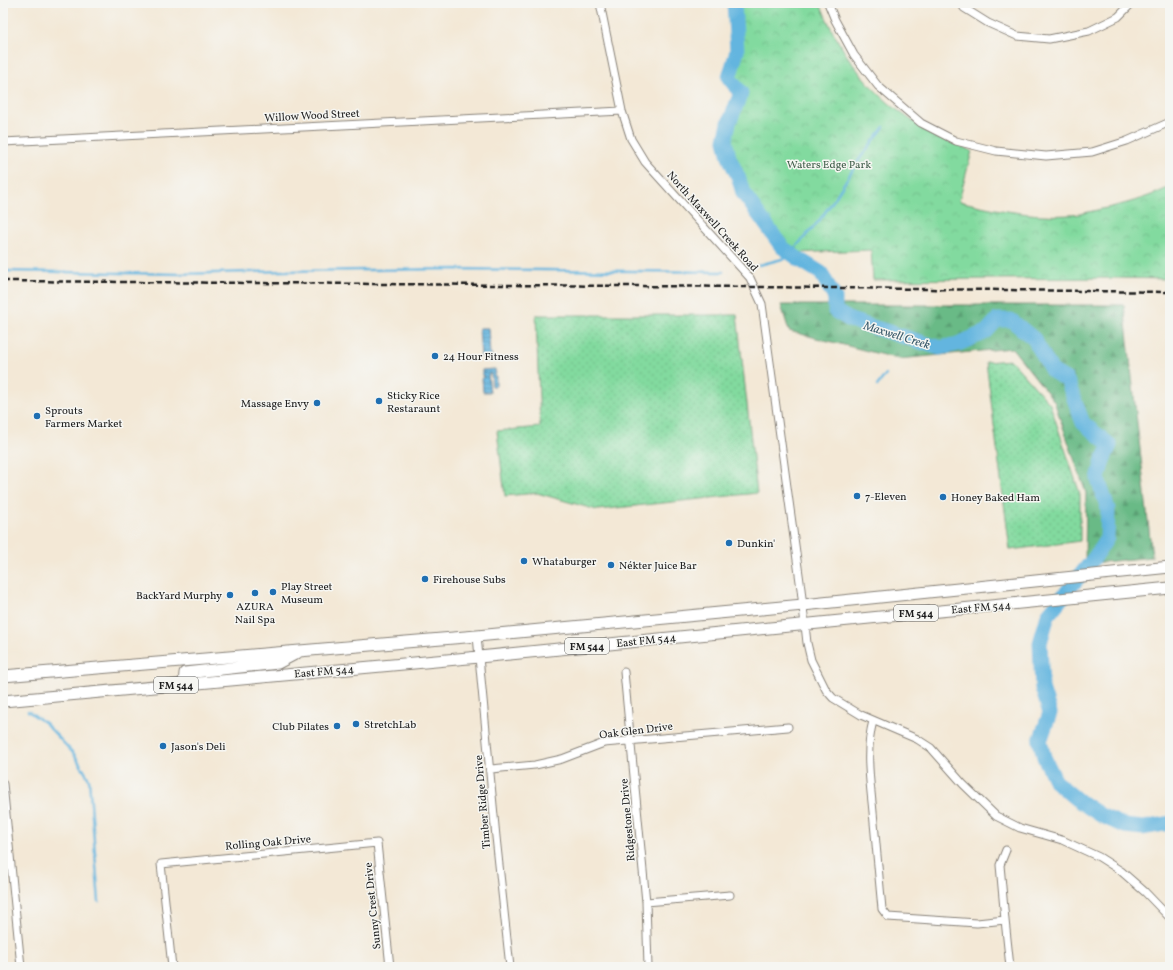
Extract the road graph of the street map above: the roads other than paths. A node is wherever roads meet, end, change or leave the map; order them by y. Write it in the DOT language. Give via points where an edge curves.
graph roads {
  1 [pos="600,3"];
  2 [pos="828,3"];
  3 [pos="961,3"];
  4 [pos="1132,3"];
  5 [pos="622,111"];
  6 [pos="1170,122"];
  7 [pos="3,142"];
  8 [pos="1170,567"];
  9 [pos="1170,588"];
  10 [pos="803,604"];
  11 [pos="805,624"];
  12 [pos="477,636"];
  13 [pos="301,651"];
  14 [pos="479,657"];
  15 [pos="624,672"];
  16 [pos="3,676"];
  17 [pos="184,684"];
  18 [pos="3,700"];
  19 [pos="873,721"];
  20 [pos="788,726"];
  21 [pos="630,740"];
  22 [pos="491,769"];
  23 [pos="3,784"];
  24 [pos="377,843"];
  25 [pos="1006,850"];
  26 [pos="730,895"];
  27 [pos="646,902"];
  28 [pos="1170,918"];
  29 [pos="1005,920"];
  30 [pos="21,967"];
  31 [pos="172,967"];
  32 [pos="390,967"];
  33 [pos="510,967"];
  34 [pos="648,967"];
  35 [pos="1010,967"];
  1 -- 5 [label="street, North Maxwell Creek Road"];
  2 -- 6 [label="street" via="854,55 878,86 921,123 956,141 996,151 1046,156 1092,152 1127,142"];
  3 -- 4 [label="street" via="964,8 1017,36 1049,39 1089,31 1118,17"];
  5 -- 7 [label="street, Willow Wood Street"];
  5 -- 10 [label="street, North Maxwell Creek Road" via="631,139 645,162 750,278 759,298 763,309"];
  8 -- 10 [label="main road, East FM 544 / FM 544"];
  9 -- 11 [label="main road, East FM 544 / FM 544"];
  10 -- 11 [label="street, North Maxwell Creek Road"];
  10 -- 12 [label="main road, East FM 544 / FM 544"];
  11 -- 14 [label="main road, East FM 544 / FM 544"];
  11 -- 19 [label="street, North Maxwell Creek Road" via="811,660 826,690 845,707"];
  12 -- 13 [label="main road, East FM 544 / FM 544"];
  12 -- 14 [label="street, Timber Ridge Drive"];
  13 -- 16 [label="main road, East FM 544 / FM 544"];
  13 -- 17 [label="main road" via="278,663 184,673"];
  14 -- 17 [label="main road, East FM 544 / FM 544"];
  14 -- 22 [label="street, Timber Ridge Drive"];
  15 -- 21 [label="street, Ridgestone Drive"];
  17 -- 18 [label="main road, East FM 544 / FM 544"];
  19 -- 28 [label="street, North Maxwell Creek Road" via="917,739 931,748 996,816 1020,828 1062,840 1099,857 1145,892"];
  19 -- 29 [label="street" via="869,737 869,762 882,909 888,917 977,922"];
  20 -- 21 [label="street, Oak Glen Drive"];
  21 -- 22 [label="street, Oak Glen Drive" via="604,743 562,759 534,765"];
  21 -- 27 [label="street, Ridgestone Drive"];
  22 -- 33 [label="street, Timber Ridge Drive"];
  23 -- 30 [label="street"];
  24 -- 31 [label="street, Rolling Oak Drive" via="161,864"];
  24 -- 32 [label="street, Sunny Crest Drive"];
  25 -- 29 [label="street" via="1000,865"];
  26 -- 27 [label="street"];
  27 -- 34 [label="street, Ridgestone Drive"];
  29 -- 35 [label="street"];
}
